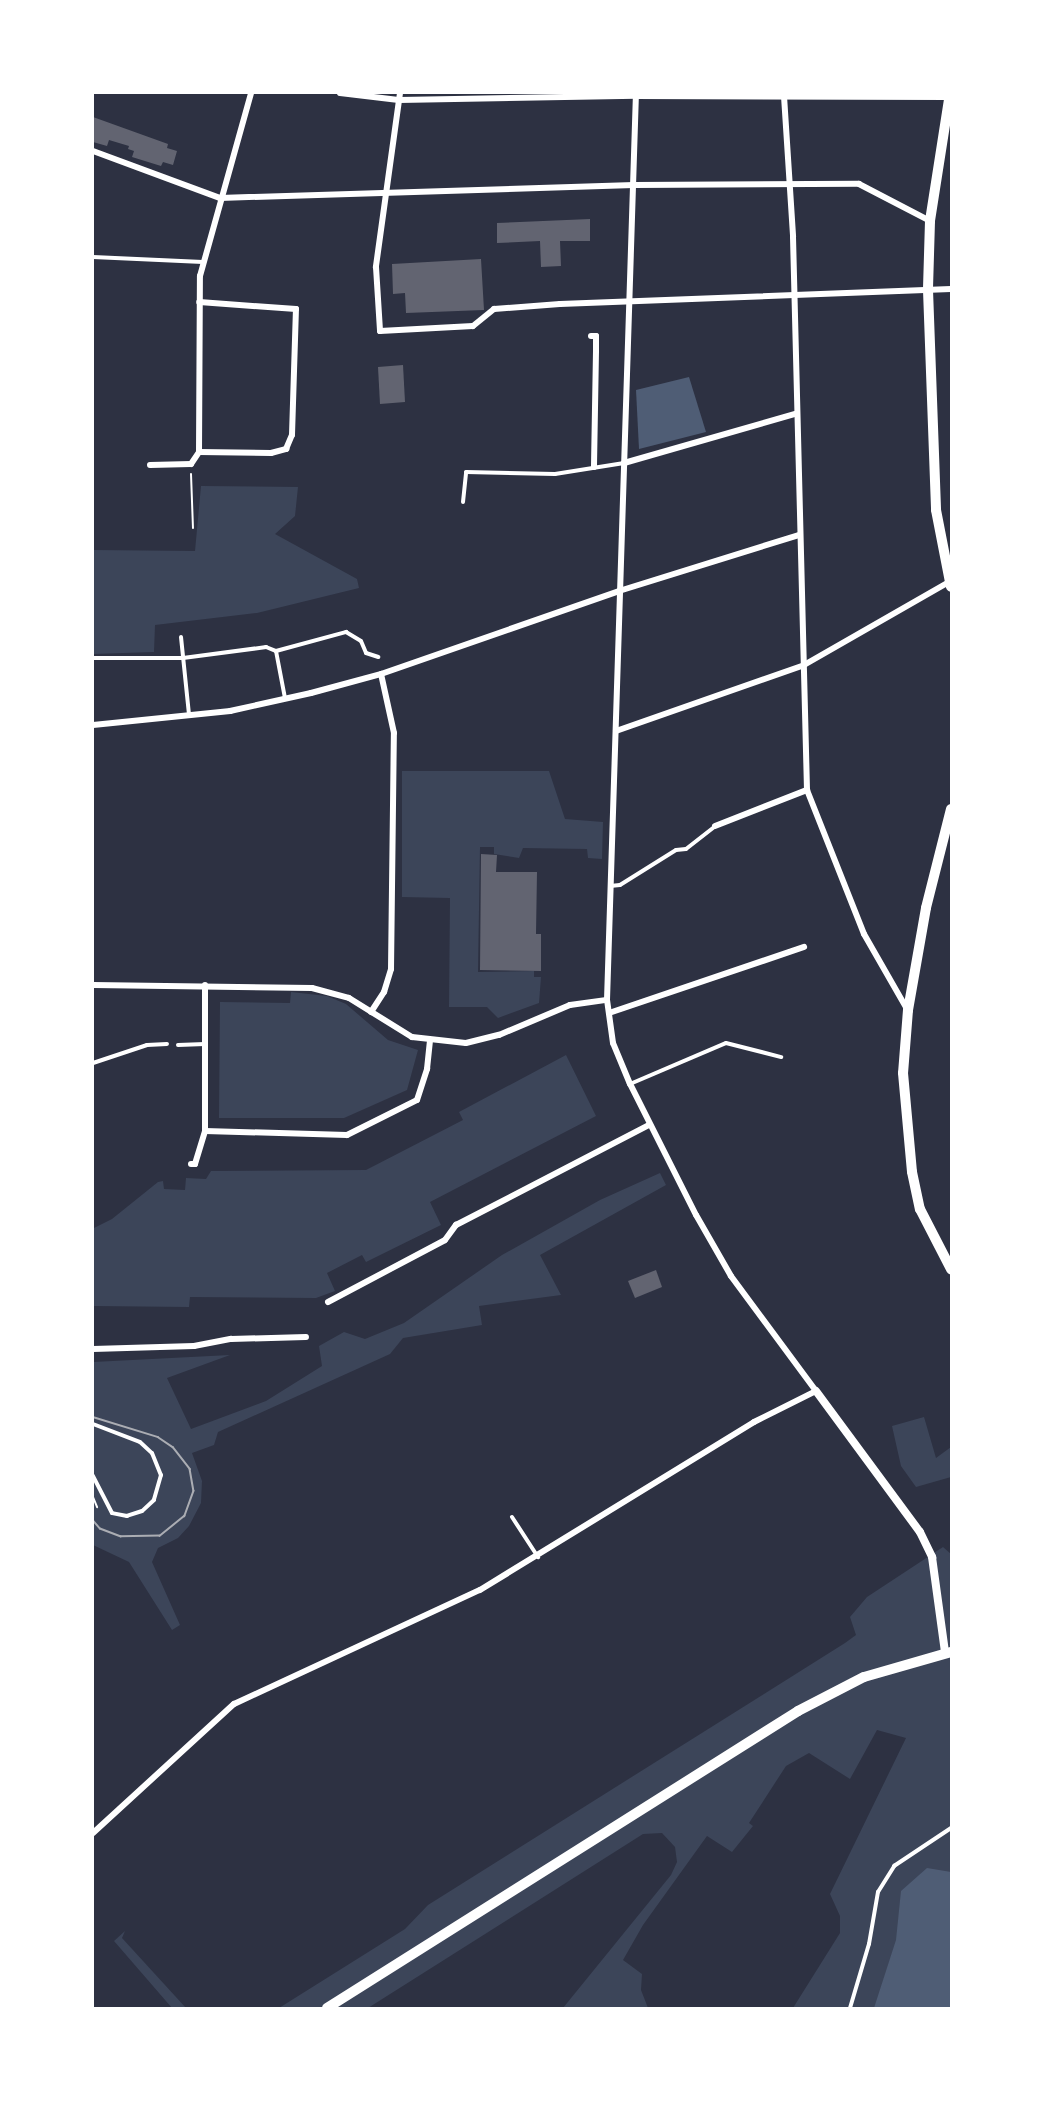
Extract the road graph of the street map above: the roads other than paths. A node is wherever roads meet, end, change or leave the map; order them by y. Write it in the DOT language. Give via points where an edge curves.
graph roads {
  1 [pos="251,93"];
  2 [pos="340,93"];
  3 [pos="636,94"];
  4 [pos="773,94"];
  5 [pos="949,95"];
  6 [pos="399,96"];
  7 [pos="784,96"];
  8 [pos="93,151"];
  9 [pos="634,185"];
  10 [pos="789,185"];
  11 [pos="387,193"];
  12 [pos="220,198"];
  13 [pos="930,221"];
  14 [pos="93,257"];
  15 [pos="203,262"];
  16 [pos="951,289"];
  17 [pos="928,290"];
  18 [pos="793,295"];
  19 [pos="629,301"];
  20 [pos="199,302"];
  21 [pos="591,336"];
  22 [pos="795,414"];
  23 [pos="199,452"];
  24 [pos="624,463"];
  25 [pos="150,465"];
  26 [pos="594,467"];
  27 [pos="462,502"];
  28 [pos="799,535"];
  29 [pos="950,584"];
  30 [pos="620,591"];
  31 [pos="181,638"];
  32 [pos="276,651"];
  33 [pos="378,657"];
  34 [pos="93,658"];
  35 [pos="183,658"];
  36 [pos="804,665"];
  37 [pos="381,674"];
  38 [pos="285,698"];
  39 [pos="189,714"];
  40 [pos="93,725"];
  41 [pos="616,731"];
  42 [pos="807,790"];
  43 [pos="951,809"];
  44 [pos="715,826"];
  45 [pos="609,886"];
  46 [pos="804,947"];
  47 [pos="93,985"];
  48 [pos="205,985"];
  49 [pos="607,1000"];
  50 [pos="908,1010"];
  51 [pos="371,1012"];
  52 [pos="609,1013"];
  53 [pos="430,1042"];
  54 [pos="167,1044"];
  55 [pos="178,1044"];
  56 [pos="205,1044"];
  57 [pos="781,1056"];
  58 [pos="93,1062"];
  59 [pos="630,1084"];
  60 [pos="649,1125"];
  61 [pos="205,1131"];
  62 [pos="191,1164"];
  63 [pos="951,1269"];
  64 [pos="328,1302"];
  65 [pos="306,1337"];
  66 [pos="93,1349"];
  67 [pos="816,1391"];
  68 [pos="93,1424"];
  69 [pos="93,1476"];
  70 [pos="512,1517"];
  71 [pos="539,1557"];
  72 [pos="948,1652"];
  73 [pos="951,1828"];
  74 [pos="93,1833"];
  75 [pos="327,2008"];
  76 [pos="850,2008"];
  1 -- 12 [label="street"];
  2 -- 6 [label="street"];
  3 -- 4 [label="street"];
  3 -- 6 [label="street"];
  3 -- 9 [label="street"];
  4 -- 7 [label="street"];
  5 -- 7 [label="street"];
  5 -- 13 [label="main road"];
  6 -- 11 [label="street"];
  7 -- 10 [label="street"];
  8 -- 12 [label="street"];
  9 -- 10 [label="street"];
  9 -- 11 [label="street"];
  9 -- 19 [label="street"];
  10 -- 13 [label="street" via="859,184"];
  10 -- 18 [label="street"];
  11 -- 12 [label="street"];
  11 -- 19 [label="street" via="376,267 380,331 473,326 494,309"];
  12 -- 15 [label="street"];
  13 -- 17 [label="main road"];
  14 -- 15 [label="lane"];
  15 -- 20 [label="street"];
  16 -- 17 [label="street"];
  17 -- 18 [label="street"];
  17 -- 29 [label="main road" via="936,510"];
  18 -- 19 [label="street"];
  18 -- 22 [label="street"];
  19 -- 24 [label="street"];
  20 -- 23 [label="street"];
  20 -- 23 [label="street" via="296,309 292,435 286,449 271,453"];
  21 -- 26 [label="street" via="596,336"];
  22 -- 24 [label="street"];
  22 -- 28 [label="street"];
  23 -- 25 [label="street" via="191,464"];
  24 -- 26 [label="lane"];
  24 -- 30 [label="street"];
  26 -- 27 [label="lane" via="555,474 466,472"];
  28 -- 30 [label="street"];
  28 -- 36 [label="street"];
  29 -- 36 [label="street"];
  30 -- 37 [label="street"];
  30 -- 41 [label="street"];
  31 -- 35 [label="lane"];
  32 -- 33 [label="lane" via="346,632 361,641 366,653"];
  32 -- 35 [label="lane" via="266,647"];
  32 -- 38 [label="lane"];
  34 -- 35 [label="lane"];
  35 -- 39 [label="lane"];
  36 -- 41 [label="street"];
  36 -- 42 [label="street"];
  37 -- 38 [label="street"];
  37 -- 51 [label="street" via="394,733 391,969 384,992"];
  38 -- 39 [label="street"];
  39 -- 40 [label="street"];
  41 -- 45 [label="street"];
  42 -- 44 [label="street"];
  42 -- 50 [label="street" via="864,933"];
  43 -- 50 [label="main road" via="926,908"];
  44 -- 45 [label="lane" via="686,849 676,850 620,885"];
  45 -- 49 [label="street"];
  46 -- 52 [label="street"];
  47 -- 48 [label="street"];
  48 -- 51 [label="street" via="312,988 349,998"];
  48 -- 56 [label="street"];
  49 -- 52 [label="street"];
  49 -- 53 [label="street" via="557,1009 485,1040"];
  50 -- 63 [label="main road" via="903,1073 912,1172 920,1209"];
  51 -- 53 [label="street" via="397,1031"];
  52 -- 59 [label="street" via="613,1043"];
  53 -- 61 [label="street" via="417,1100 347,1135"];
  54 -- 58 [label="lane" via="147,1045"];
  55 -- 56 [label="lane"];
  56 -- 61 [label="street"];
  57 -- 59 [label="lane" via="726,1043"];
  59 -- 60 [label="street"];
  60 -- 64 [label="street" via="456,1225 445,1240"];
  60 -- 67 [label="street" via="730,1276"];
  61 -- 62 [label="street" via="195,1164"];
  65 -- 66 [label="street"];
  67 -- 71 [label="street" via="745,1428"];
  67 -- 72 [label="street" via="924,1540 932,1557"];
  68 -- 69 [label="lane" via="141,1442 152,1453 161,1475 154,1500 142,1511 128,1516 112,1513"];
  70 -- 71 [label="lane"];
  71 -- 74 [label="street" via="470,1595 234,1704"];
  72 -- 75 [label="main road" via="864,1677 816,1701"];
  73 -- 76 [label="lane" via="894,1866 878,1892 869,1944"];
}
